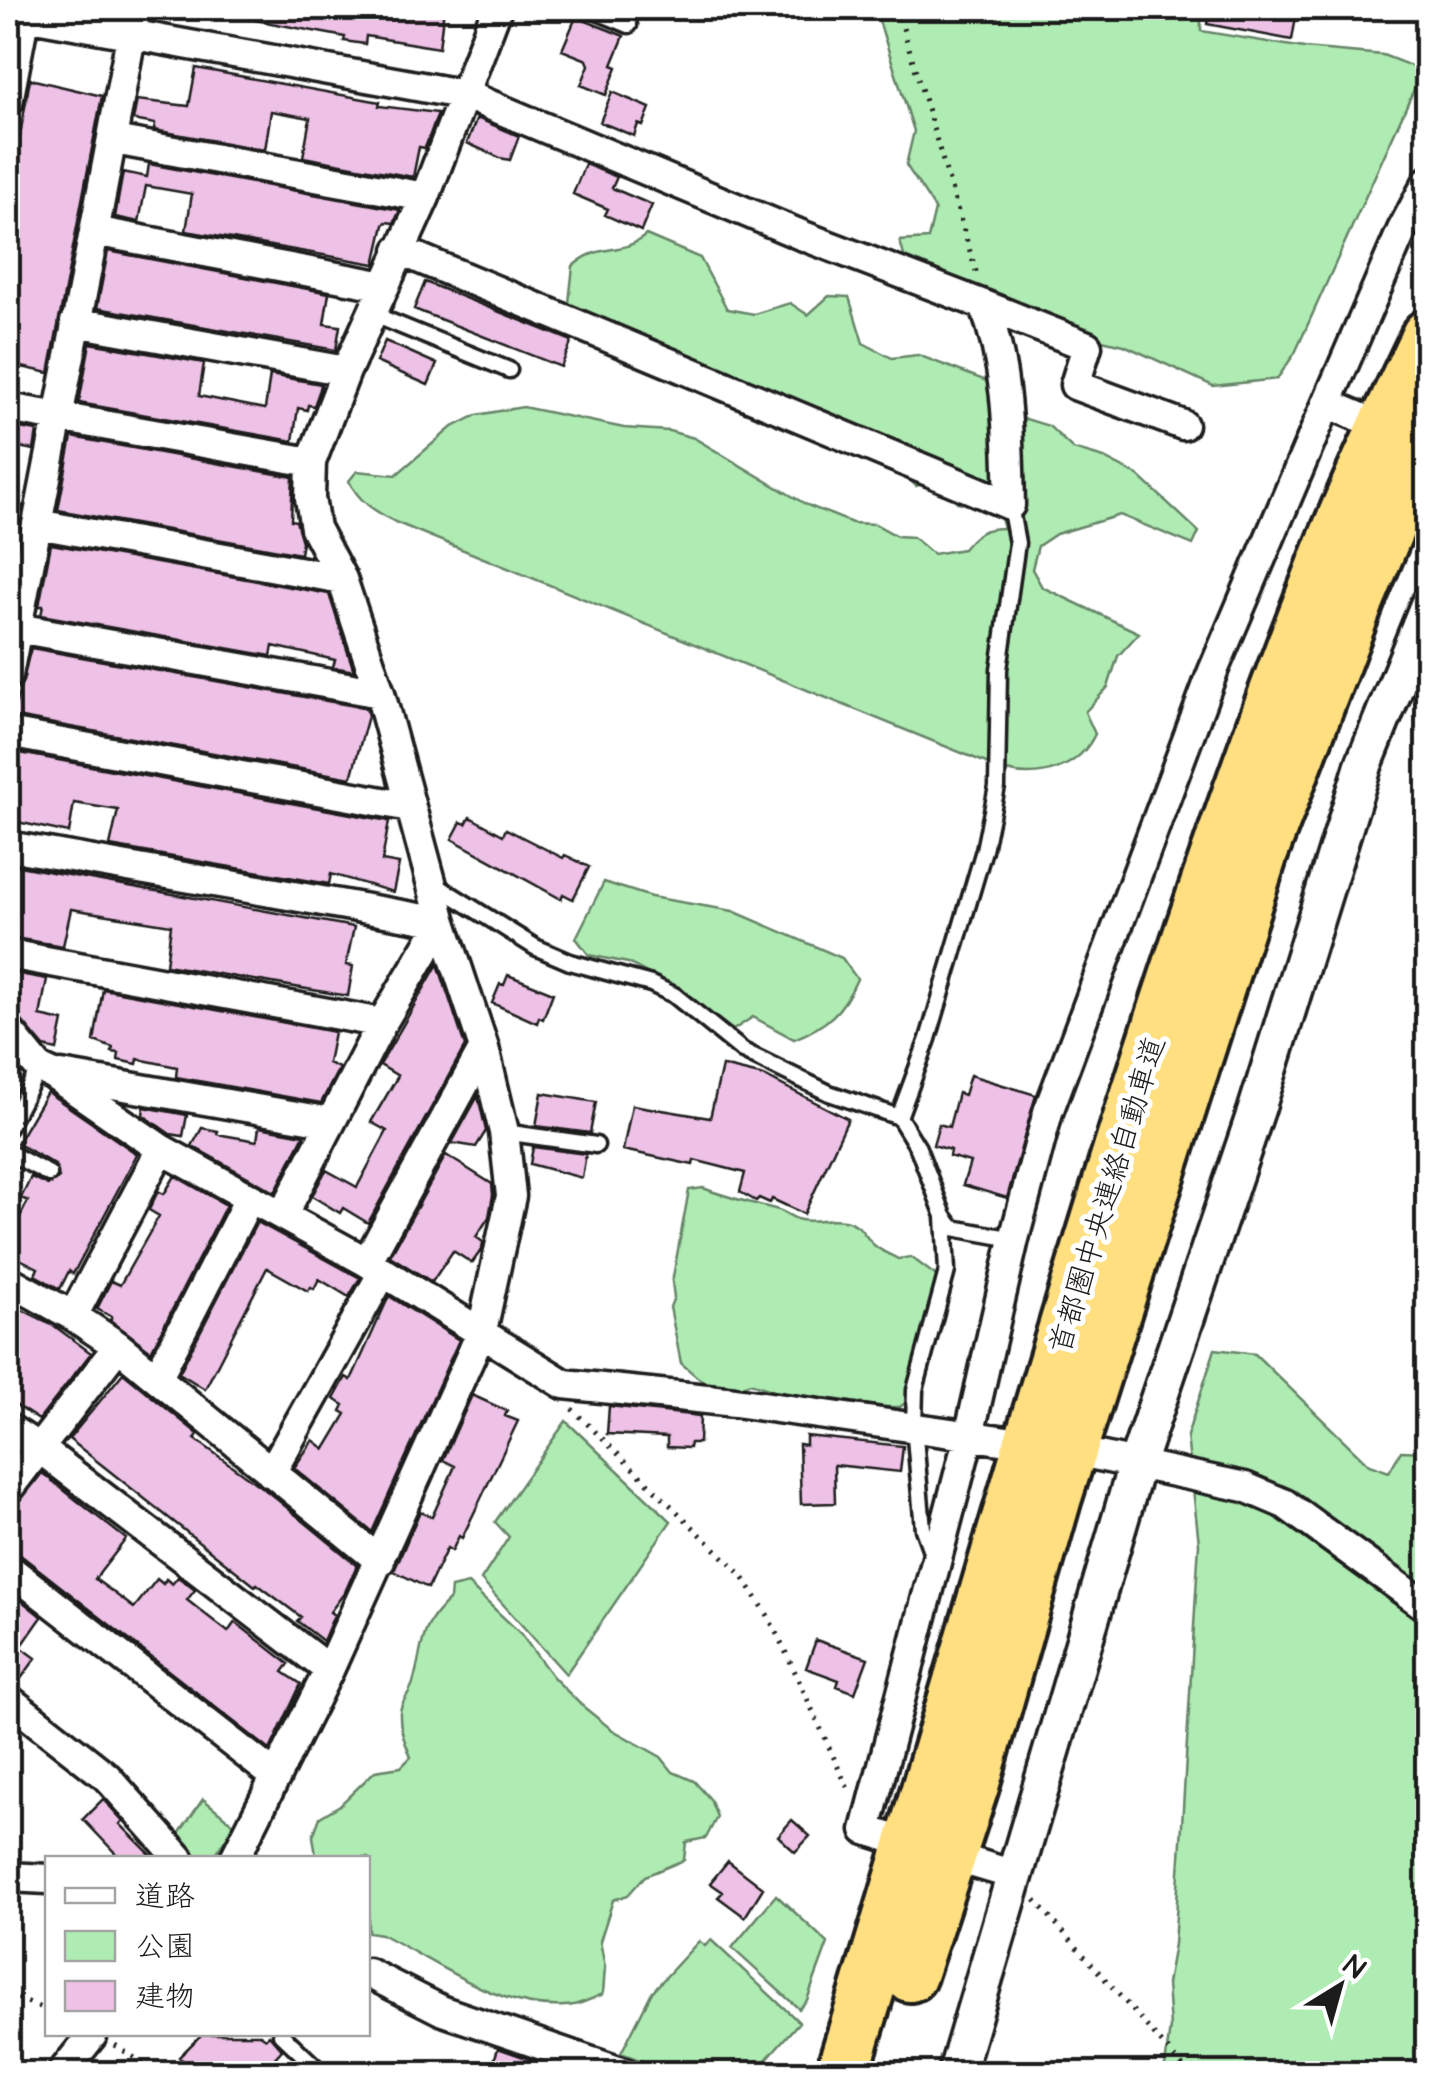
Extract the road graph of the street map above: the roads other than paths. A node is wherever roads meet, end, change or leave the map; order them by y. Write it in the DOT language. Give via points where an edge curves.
graph roads {
  1 [pos="497,8"];
  2 [pos="588,8"];
  3 [pos="19,11"];
  4 [pos="134,21"];
  5 [pos="629,24"];
  6 [pos="466,95"];
  7 [pos="8,102"];
  8 [pos="114,140"];
  9 [pos="1428,180"];
  10 [pos="426,197"];
  11 [pos="94,231"];
  12 [pos="400,250"];
  13 [pos="386,286"];
  14 [pos="984,305"];
  15 [pos="372,314"];
  16 [pos="75,322"];
  17 [pos="1428,336"];
  18 [pos="509,370"];
  19 [pos="346,371"];
  20 [pos="1326,403"];
  21 [pos="8,408"];
  22 [pos="57,418"];
  23 [pos="1362,418"];
  24 [pos="1183,425"];
  25 [pos="1428,432"];
  26 [pos="311,462"];
  27 [pos="1010,505"];
  28 [pos="37,524"];
  29 [pos="342,579"];
  30 [pos="1428,606"];
  31 [pos="16,628"];
  32 [pos="8,676"];
  33 [pos="380,693"];
  34 [pos="8,733"];
  35 [pos="410,808"];
  36 [pos="8,846"];
  37 [pos="431,882"];
  38 [pos="442,922"];
  39 [pos="8,954"];
  40 [pos="382,1022"];
  41 [pos="8,1030"];
  42 [pos="484,1048"];
  43 [pos="46,1071"];
  44 [pos="899,1116"];
  45 [pos="331,1122"];
  46 [pos="8,1128"];
  47 [pos="504,1132"];
  48 [pos="596,1145"];
  49 [pos="161,1149"];
  50 [pos="8,1152"];
  51 [pos="49,1174"];
  52 [pos="249,1199"];
  53 [pos="283,1215"];
  54 [pos="944,1216"];
  55 [pos="1014,1239"];
  56 [pos="375,1268"];
  57 [pos="8,1280"];
  58 [pos="73,1316"];
  59 [pos="482,1331"];
  60 [pos="118,1346"];
  61 [pos="157,1378"];
  62 [pos="914,1426"];
  63 [pos="8,1428"];
  64 [pos="968,1436"];
  65 [pos="1007,1441"];
  66 [pos="40,1448"];
  67 [pos="1094,1456"];
  68 [pos="1136,1466"];
  69 [pos="271,1474"];
  70 [pos="8,1489"];
  71 [pos="380,1561"];
  72 [pos="935,1561"];
  73 [pos="8,1568"];
  74 [pos="1428,1608"];
  75 [pos="330,1670"];
  76 [pos="8,1700"];
  77 [pos="276,1777"];
  78 [pos="878,1834"];
  79 [pos="177,1856"];
  80 [pos="237,1856"];
  81 [pos="974,1863"];
  82 [pos="1014,1875"];
  83 [pos="8,1877"];
  84 [pos="45,1879"];
  85 [pos="370,1974"];
  86 [pos="97,2036"];
  87 [pos="283,2036"];
  88 [pos="60,2074"];
  89 [pos="323,2074"];
  90 [pos="627,2074"];
  91 [pos="842,2074"];
  92 [pos="878,2074"];
  93 [pos="956,2074"];
  1 -- 6 [label="street"];
  2 -- 5 [label="lane"];
  3 -- 4 [label="street"];
  3 -- 7 [label="street"];
  4 -- 6 [label="street"];
  4 -- 8 [label="street"];
  6 -- 10 [label="street"];
  6 -- 14 [label="street"];
  8 -- 10 [label="street"];
  8 -- 11 [label="street"];
  9 -- 20 [label="street"];
  10 -- 12 [label="street"];
  11 -- 13 [label="street"];
  11 -- 16 [label="street"];
  12 -- 13 [label="street"];
  12 -- 27 [label="street"];
  13 -- 15 [label="street"];
  14 -- 24 [label="street" via="1087,346 1075,385"];
  14 -- 27 [label="street" via="1007,409"];
  15 -- 18 [label="lane"];
  15 -- 19 [label="street"];
  16 -- 19 [label="street"];
  16 -- 22 [label="street"];
  17 -- 91 [label="highway, 首都圏中央連絡自動車道" via="1324,566 1248,765 1128,1126"];
  19 -- 26 [label="street"];
  20 -- 23 [label="street"];
  20 -- 55 [label="street" via="1213,671 1048,1112"];
  21 -- 22 [label="street"];
  22 -- 26 [label="street"];
  22 -- 28 [label="street"];
  25 -- 92 [label="highway, 首都圏中央連絡自動車道" via="1261,852"];
  26 -- 29 [label="street" via="315,528"];
  27 -- 44 [label="lane" via="1017,543 999,669 997,787 928,1039"];
  28 -- 29 [label="street"];
  28 -- 31 [label="street"];
  29 -- 33 [label="street"];
  30 -- 68 [label="street" via="1364,764"];
  31 -- 32 [label="street"];
  31 -- 33 [label="street"];
  33 -- 35 [label="street"];
  34 -- 35 [label="street"];
  35 -- 37 [label="street"];
  36 -- 38 [label="street"];
  37 -- 38 [label="street"];
  37 -- 44 [label="lane" via="523,942 652,984 743,1051 829,1093"];
  38 -- 40 [label="street"];
  38 -- 42 [label="street"];
  39 -- 40 [label="street"];
  40 -- 45 [label="street"];
  41 -- 43 [label="street"];
  42 -- 47 [label="street"];
  42 -- 56 [label="street"];
  43 -- 45 [label="street"];
  43 -- 46 [label="lane"];
  43 -- 49 [label="street"];
  44 -- 54 [label="lane"];
  45 -- 53 [label="street"];
  47 -- 48 [label="lane"];
  47 -- 59 [label="street" via="511,1196"];
  49 -- 52 [label="street"];
  49 -- 58 [label="street"];
  50 -- 51 [label="lane"];
  52 -- 53 [label="street"];
  52 -- 61 [label="street"];
  53 -- 56 [label="street"];
  54 -- 55 [label="lane" via="962,1232"];
  54 -- 62 [label="lane" via="947,1271 916,1390"];
  55 -- 64 [label="street"];
  56 -- 59 [label="street"];
  56 -- 69 [label="street"];
  57 -- 58 [label="street"];
  58 -- 60 [label="street"];
  59 -- 62 [label="street" via="564,1384"];
  59 -- 71 [label="street"];
  60 -- 61 [label="street"];
  60 -- 66 [label="street"];
  61 -- 69 [label="street"];
  62 -- 64 [label="street"];
  62 -- 72 [label="lane" via="923,1529"];
  63 -- 66 [label="street"];
  64 -- 65 [label="street"];
  64 -- 72 [label="street"];
  66 -- 70 [label="street"];
  66 -- 75 [label="street"];
  67 -- 68 [label="street"];
  68 -- 74 [label="street" via="1245,1487 1284,1504"];
  68 -- 82 [label="street"];
  69 -- 71 [label="street"];
  71 -- 75 [label="street"];
  72 -- 78 [label="street"];
  73 -- 77 [label="street"];
  75 -- 77 [label="street"];
  76 -- 79 [label="street" via="107,1778"];
  77 -- 80 [label="street"];
  81 -- 82 [label="street"];
  82 -- 93 [label="street"];
  83 -- 84 [label="street"];
  85 -- 90 [label="street" via="443,2011"];
  86 -- 88 [label="street"];
  87 -- 89 [label="lane"];
}
